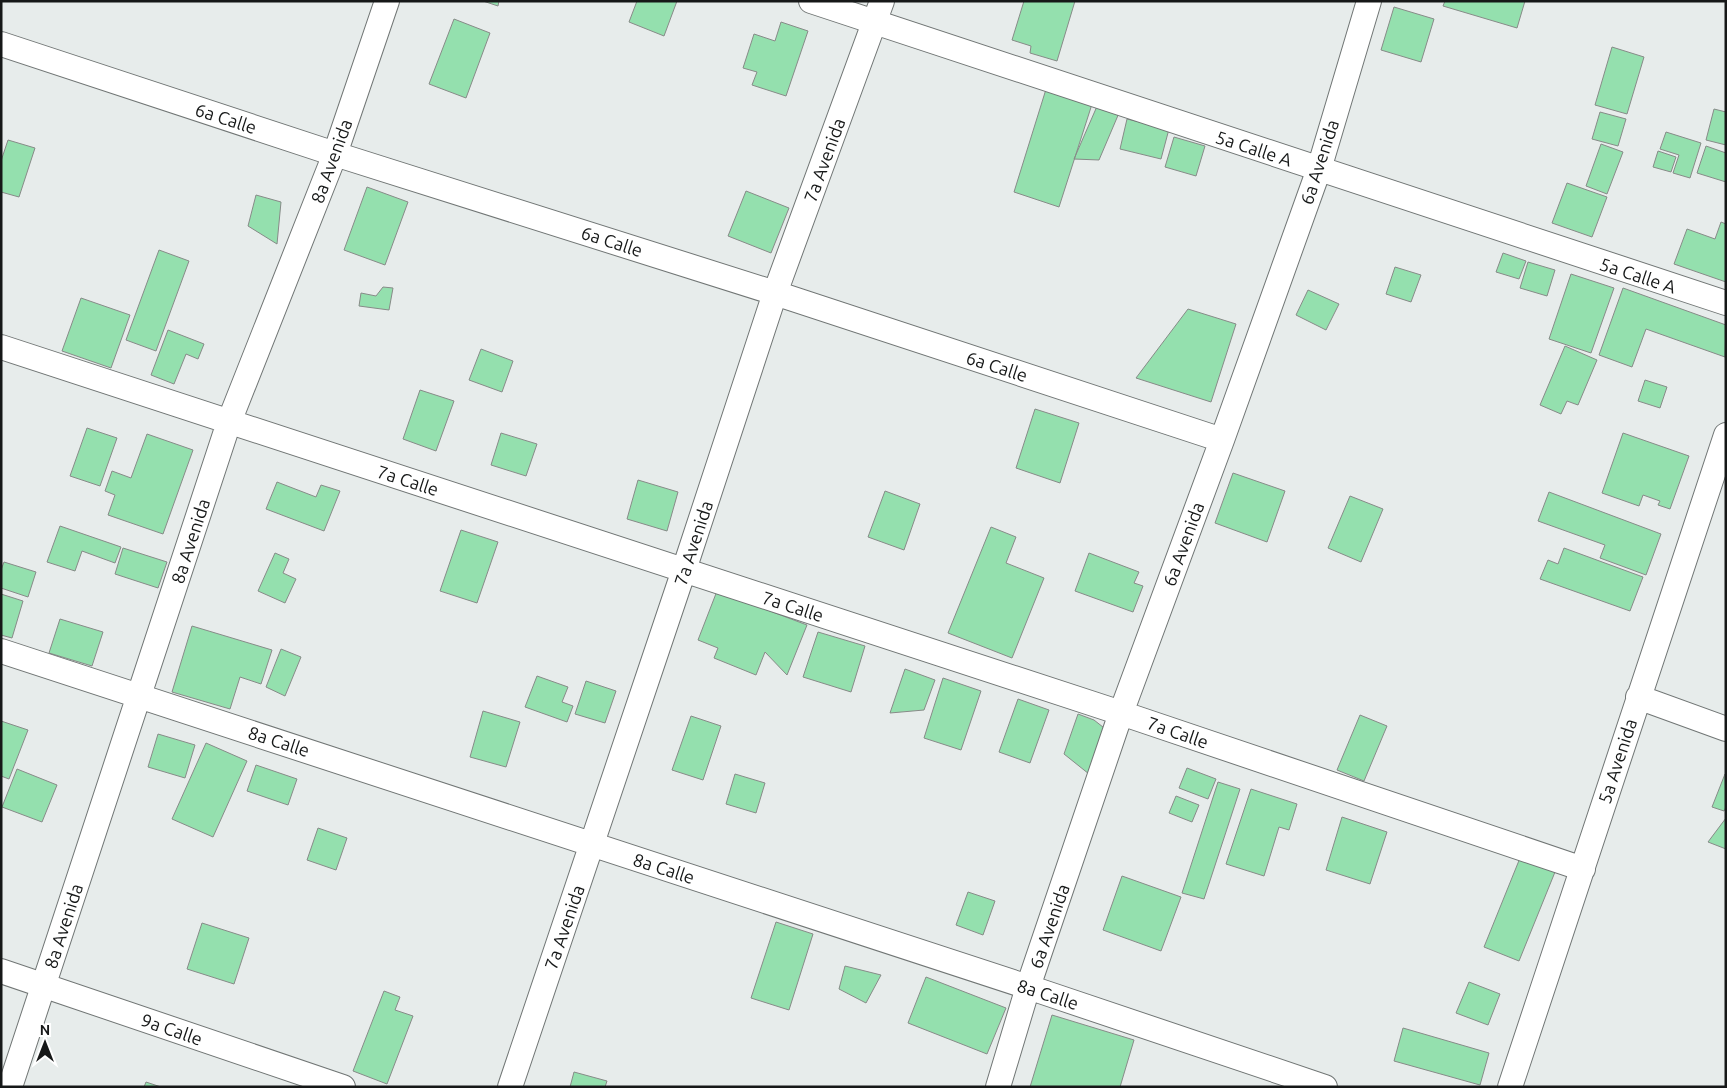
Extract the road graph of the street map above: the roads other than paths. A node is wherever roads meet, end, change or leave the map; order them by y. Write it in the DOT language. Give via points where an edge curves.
graph roads {
  1 [pos="387,1"];
  2 [pos="811,1"];
  3 [pos="1369,1"];
  4 [pos="878,12"];
  5 [pos="1,44"];
  6 [pos="335,154"];
  7 [pos="1318,169"];
  8 [pos="775,293"];
  9 [pos="1726,303"];
  10 [pos="1,347"];
  11 [pos="230,422"];
  12 [pos="1726,435"];
  13 [pos="1222,440"];
  14 [pos="684,570"];
  15 [pos="1,651"];
  16 [pos="139,696"];
  17 [pos="1638,697"];
  18 [pos="1121,713"];
  19 [pos="1726,729"];
  20 [pos="592,844"];
  21 [pos="1583,869"];
  22 [pos="1,972"];
  23 [pos="44,986"];
  24 [pos="1028,987"];
  25 [pos="10,1087"];
  26 [pos="343,1087"];
  27 [pos="510,1087"];
  28 [pos="998,1087"];
  29 [pos="1325,1087"];
  30 [pos="1510,1087"];
  1 -- 6 [label="street, 8a Avenida"];
  2 -- 4 [label="street, 5a Calle A"];
  3 -- 7 [label="street, 6a Avenida"];
  4 -- 7 [label="street, 5a Calle A"];
  4 -- 8 [label="street, 7a Avenida"];
  5 -- 6 [label="street, 6a Calle"];
  6 -- 8 [label="street, 6a Calle"];
  6 -- 11 [label="street, 8a Avenida"];
  7 -- 9 [label="street, 5a Calle A"];
  7 -- 13 [label="street, 6a Avenida"];
  8 -- 13 [label="street, 6a Calle"];
  8 -- 14 [label="street, 7a Avenida"];
  10 -- 11 [label="street, 7a Calle"];
  11 -- 14 [label="street, 7a Calle"];
  11 -- 16 [label="street, 8a Avenida"];
  12 -- 17 [label="street, 5a Avenida"];
  13 -- 18 [label="street, 6a Avenida"];
  14 -- 18 [label="street, 7a Calle"];
  14 -- 20 [label="street, 7a Avenida"];
  15 -- 16 [label="street, 8a Calle"];
  16 -- 20 [label="street, 8a Calle"];
  16 -- 23 [label="street, 8a Avenida"];
  17 -- 19 [label="street"];
  17 -- 21 [label="street, 5a Avenida"];
  18 -- 21 [label="street, 7a Calle"];
  18 -- 24 [label="street, 6a Avenida"];
  20 -- 24 [label="street, 8a Calle"];
  20 -- 27 [label="street, 7a Avenida"];
  21 -- 30 [label="street, 5a Avenida"];
  22 -- 23 [label="street, 9a Calle"];
  23 -- 25 [label="street, 8a Avenida"];
  23 -- 26 [label="street, 9a Calle"];
  24 -- 28 [label="street, 6a Avenida"];
  24 -- 29 [label="street, 8a Calle"];
}
